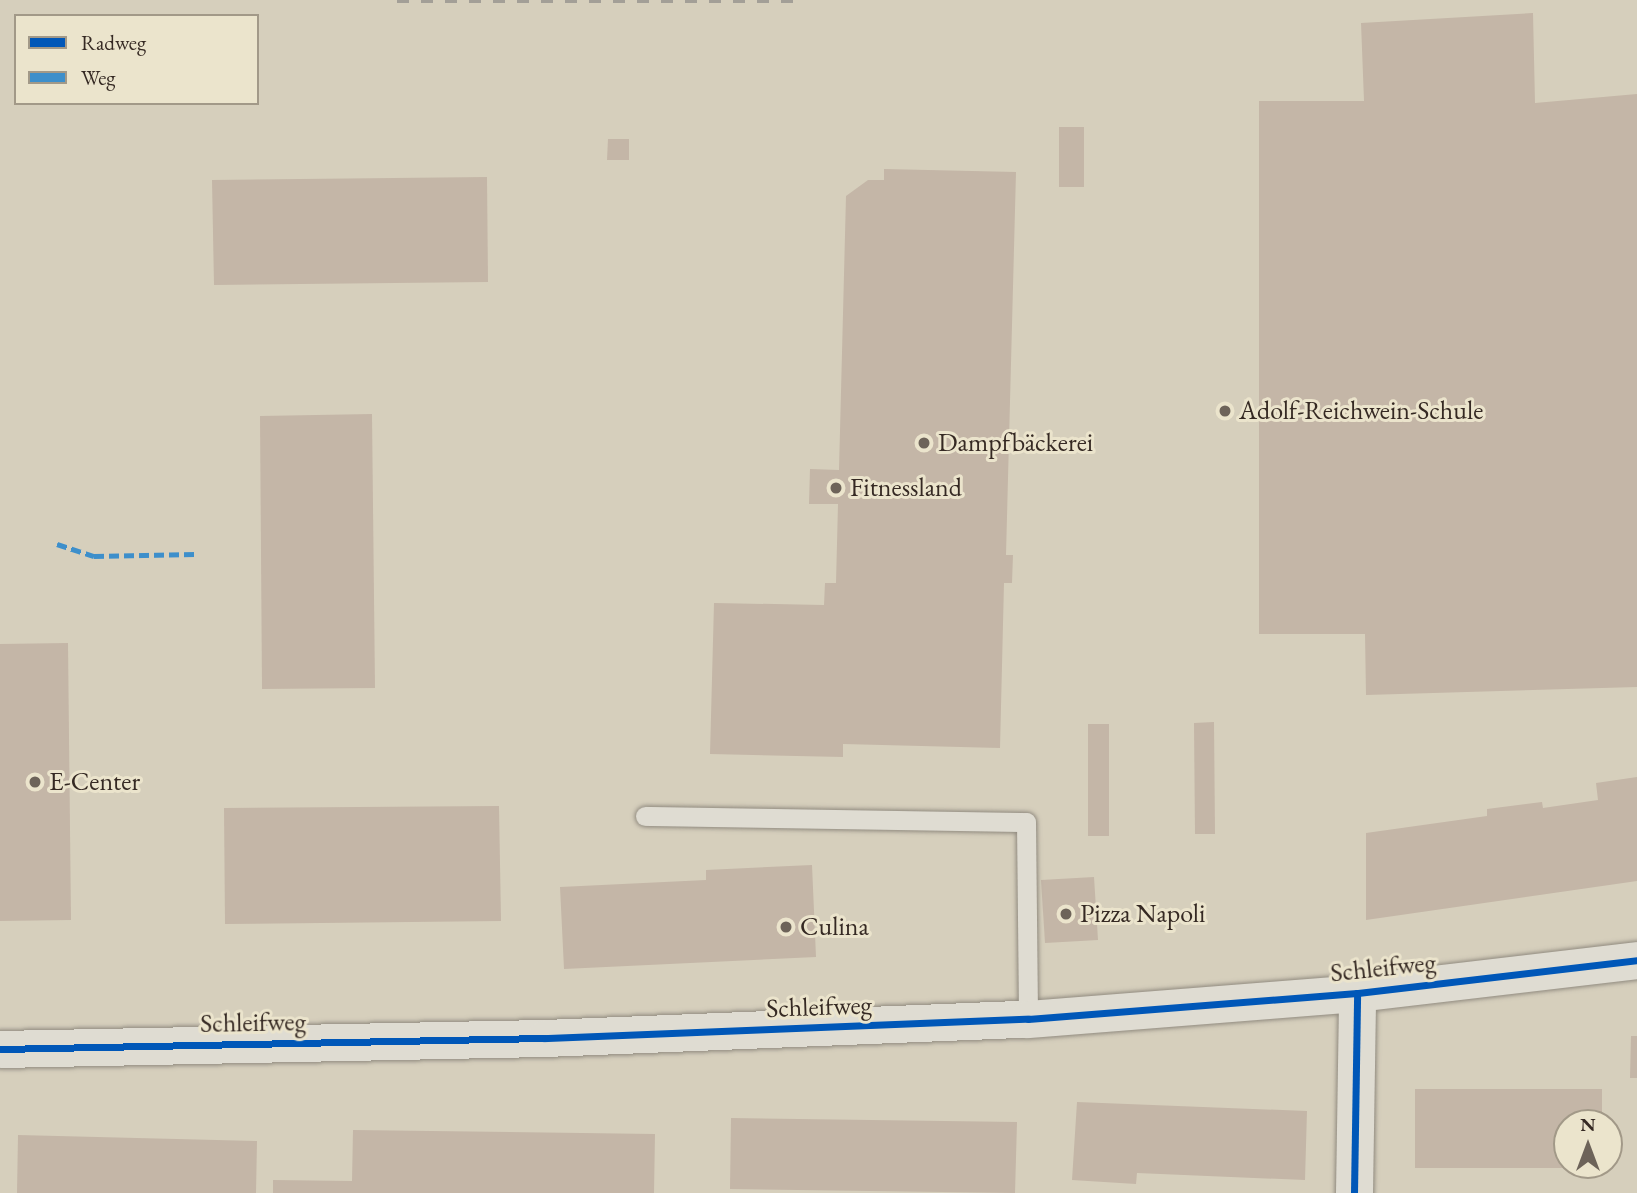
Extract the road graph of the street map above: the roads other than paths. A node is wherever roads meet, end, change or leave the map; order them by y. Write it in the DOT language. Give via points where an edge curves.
graph roads {
  1 [pos="645,816"];
  2 [pos="1637,960"];
  3 [pos="1357,993"];
  4 [pos="1028,1019"];
  5 [pos="0,1049"];
  6 [pos="1354,1193"];
  1 -- 4 [label="lane" via="1026,822"];
  2 -- 3 [label="street, Schleifweg"];
  3 -- 4 [label="street, Schleifweg"];
  3 -- 6 [label="street"];
  4 -- 5 [label="street, Schleifweg" via="559,1037"];
}
